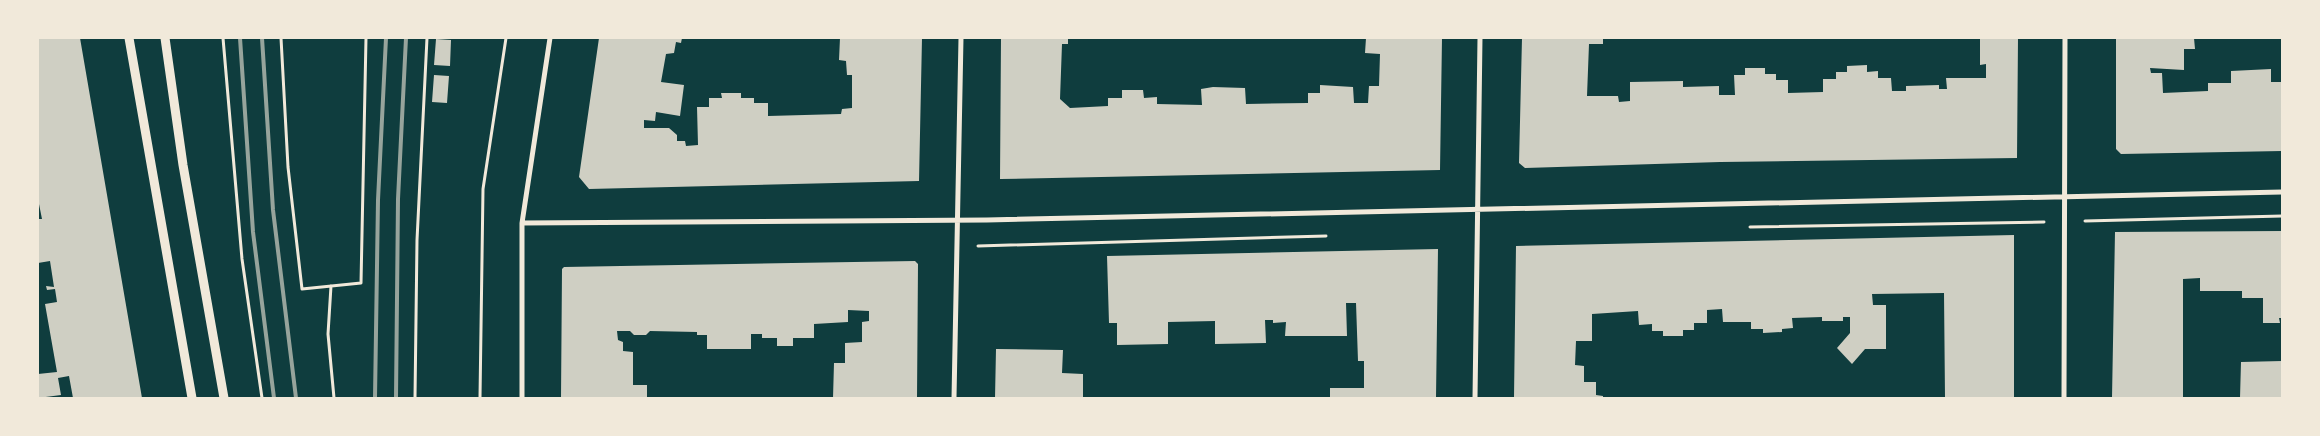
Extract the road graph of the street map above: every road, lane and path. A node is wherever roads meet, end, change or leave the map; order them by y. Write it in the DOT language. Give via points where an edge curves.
graph roads {
  1 [pos="129,38"];
  2 [pos="165,38"];
  3 [pos="223,38"];
  4 [pos="281,38"];
  5 [pos="366,38"];
  6 [pos="427,38"];
  7 [pos="506,38"];
  8 [pos="550,38"];
  9 [pos="961,38"];
  10 [pos="1480,38"];
  11 [pos="2065,38"];
  12 [pos="2282,192"];
  13 [pos="2066,197"];
  14 [pos="1477,209"];
  15 [pos="2282,216"];
  16 [pos="957,221"];
  17 [pos="2084,221"];
  18 [pos="2050,222"];
  19 [pos="522,223"];
  20 [pos="1740,227"];
  21 [pos="1332,236"];
  22 [pos="976,246"];
  23 [pos="331,286"];
  24 [pos="192,398"];
  25 [pos="224,398"];
  26 [pos="262,398"];
  27 [pos="334,398"];
  28 [pos="415,398"];
  29 [pos="480,398"];
  30 [pos="522,398"];
  31 [pos="954,398"];
  32 [pos="1475,398"];
  33 [pos="2064,398"];
  1 -- 24 [label="street"];
  2 -- 25 [label="street"];
  3 -- 26 [label="path" via="242,259"];
  4 -- 23 [label="path" via="288,167 302,289"];
  5 -- 23 [label="path" via="361,283"];
  6 -- 28 [label="path" via="417,240"];
  7 -- 29 [label="path" via="483,189"];
  8 -- 19 [label="street"];
  9 -- 16 [label="street"];
  10 -- 14 [label="street"];
  11 -- 13 [label="street"];
  12 -- 13 [label="street"];
  13 -- 14 [label="street"];
  13 -- 33 [label="street"];
  14 -- 16 [label="street"];
  14 -- 32 [label="street"];
  15 -- 17 [label="path"];
  16 -- 19 [label="street"];
  16 -- 31 [label="street"];
  18 -- 20 [label="path"];
  19 -- 30 [label="street"];
  21 -- 22 [label="path"];
  23 -- 27 [label="path" via="328,334"];
}
